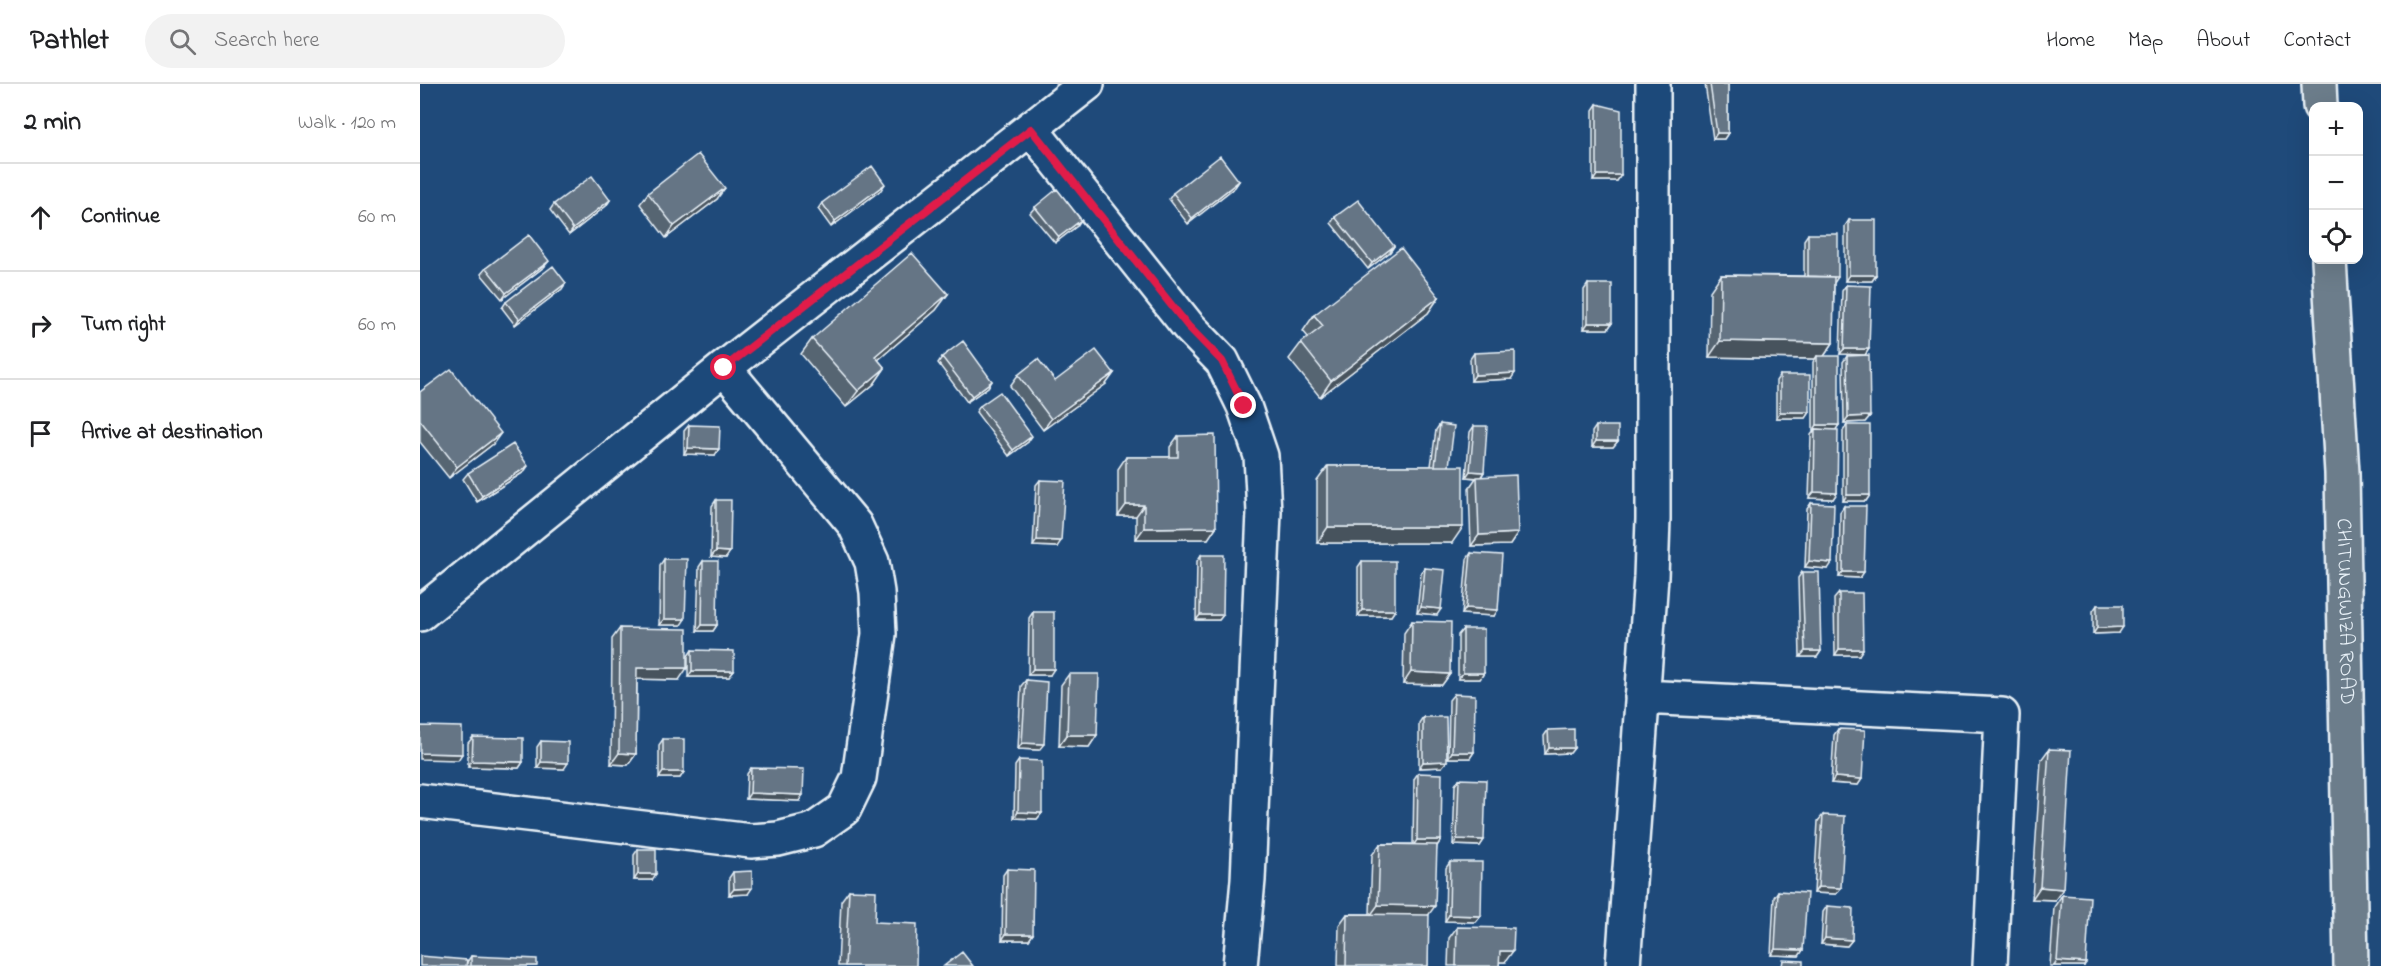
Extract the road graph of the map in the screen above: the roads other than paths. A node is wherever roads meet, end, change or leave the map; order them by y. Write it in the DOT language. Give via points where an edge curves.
graph roads {
  1 [pos="1087,84"];
  2 [pos="1653,84"];
  3 [pos="2319,84"];
  4 [pos="2320,102"];
  5 [pos="1031,129"];
  6 [pos="2329,264"];
  7 [pos="724,368"];
  8 [pos="420,614"];
  9 [pos="1642,697"];
  10 [pos="420,801"];
  11 [pos="1240,966"];
  12 [pos="1623,966"];
  13 [pos="1990,966"];
  14 [pos="2351,966"];
  1 -- 5 [label="street"];
  2 -- 9 [label="street" via="1653,519"];
  3 -- 4 [label="main road"];
  5 -- 7 [label="street"];
  5 -- 11 [label="street" via="1188,326 1222,361 1244,406 1261,456 1264,512 1248,880"];
  6 -- 14 [label="main road, CHITUNGWIZA ROAD" via="2342,473"];
  7 -- 8 [label="street"];
  7 -- 10 [label="street" via="855,525 872,562 879,634 859,778 844,808 814,830 751,842"];
  9 -- 12 [label="street"];
  9 -- 13 [label="street" via="2002,714"];
}
